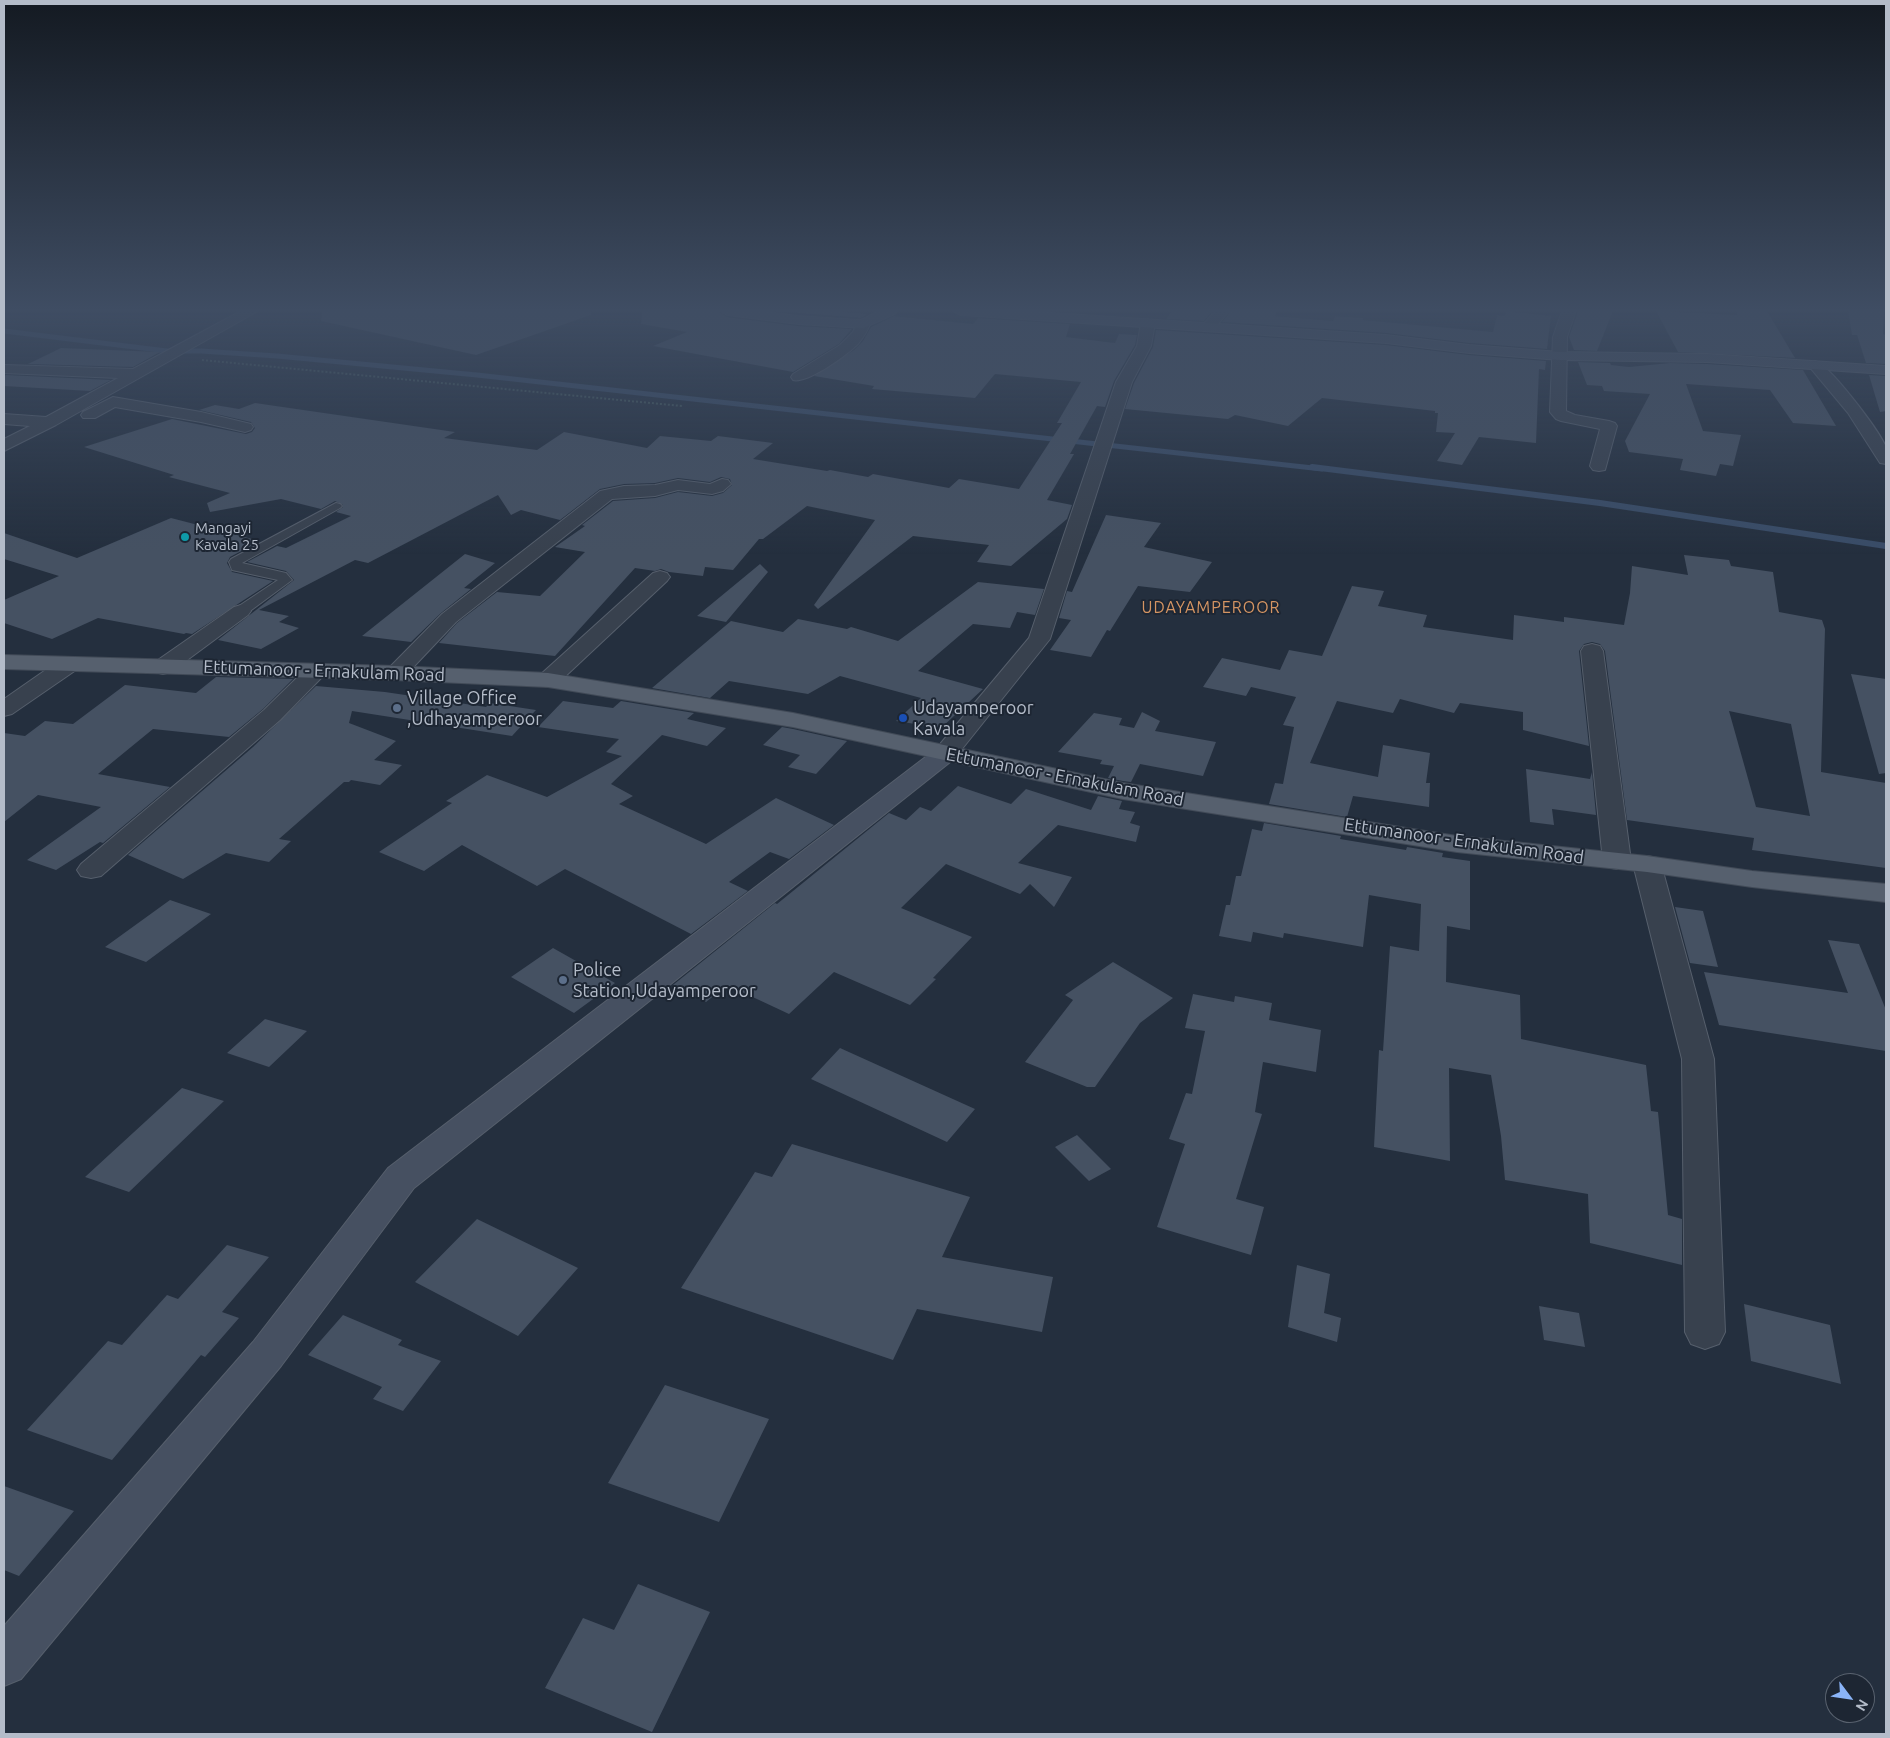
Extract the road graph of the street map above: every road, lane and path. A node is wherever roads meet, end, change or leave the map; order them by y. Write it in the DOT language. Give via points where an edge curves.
graph roads {
  1 [pos="103,392"];
  2 [pos="535,392"];
  3 [pos="1121,392"];
  4 [pos="1559,392"];
  5 [pos="1841,392"];
  6 [pos="682,406"];
  7 [pos="4,419"];
  8 [pos="47,423"];
  9 [pos="245,427"];
  10 [pos="4,446"];
  11 [pos="1886,459"];
  12 [pos="1599,466"];
  13 [pos="722,484"];
  14 [pos="336,506"];
  15 [pos="660,577"];
  16 [pos="241,611"];
  17 [pos="1592,651"];
  18 [pos="4,662"];
  19 [pos="68,665"];
  20 [pos="163,667"];
  21 [pos="316,670"];
  22 [pos="395,673"];
  23 [pos="548,680"];
  24 [pos="4,709"];
  25 [pos="946,754"];
  26 [pos="1632,863"];
  27 [pos="91,870"];
  28 [pos="1886,893"];
  29 [pos="1705,1332"];
  30 [pos="4,1662"];
  1 -- 8 [label="street"];
  2 -- 6 [label="path"];
  3 -- 25 [label="street" via="1039,639"];
  4 -- 12 [label="street" via="1560,416 1609,426"];
  5 -- 11 [label="street"];
  7 -- 8 [label="street"];
  8 -- 9 [label="street" via="67,426 113,402"];
  8 -- 10 [label="street"];
  13 -- 22 [label="street" via="710,490 678,485 661,490 627,490 606,495 449,618"];
  14 -- 16 [label="lane" via="235,562 236,567 281,576 286,580"];
  15 -- 23 [label="street"];
  16 -- 20 [label="street"];
  17 -- 26 [label="street"];
  18 -- 19 [label="main road, Ettumanoor - Ernakulam Road"];
  19 -- 20 [label="main road, Ettumanoor - Ernakulam Road"];
  19 -- 24 [label="street"];
  20 -- 21 [label="main road, Ettumanoor - Ernakulam Road"];
  21 -- 22 [label="main road, Ettumanoor - Ernakulam Road"];
  21 -- 27 [label="street" via="272,715"];
  22 -- 23 [label="main road, Ettumanoor - Ernakulam Road"];
  23 -- 25 [label="main road, Ettumanoor - Ernakulam Road" via="793,720"];
  25 -- 26 [label="main road, Ettumanoor - Ernakulam Road" via="1123,791 1457,844"];
  25 -- 30 [label="main road" via="401,1178 267,1354"];
  26 -- 28 [label="main road, Ettumanoor - Ernakulam Road"];
  26 -- 29 [label="street" via="1698,1060"];
}
